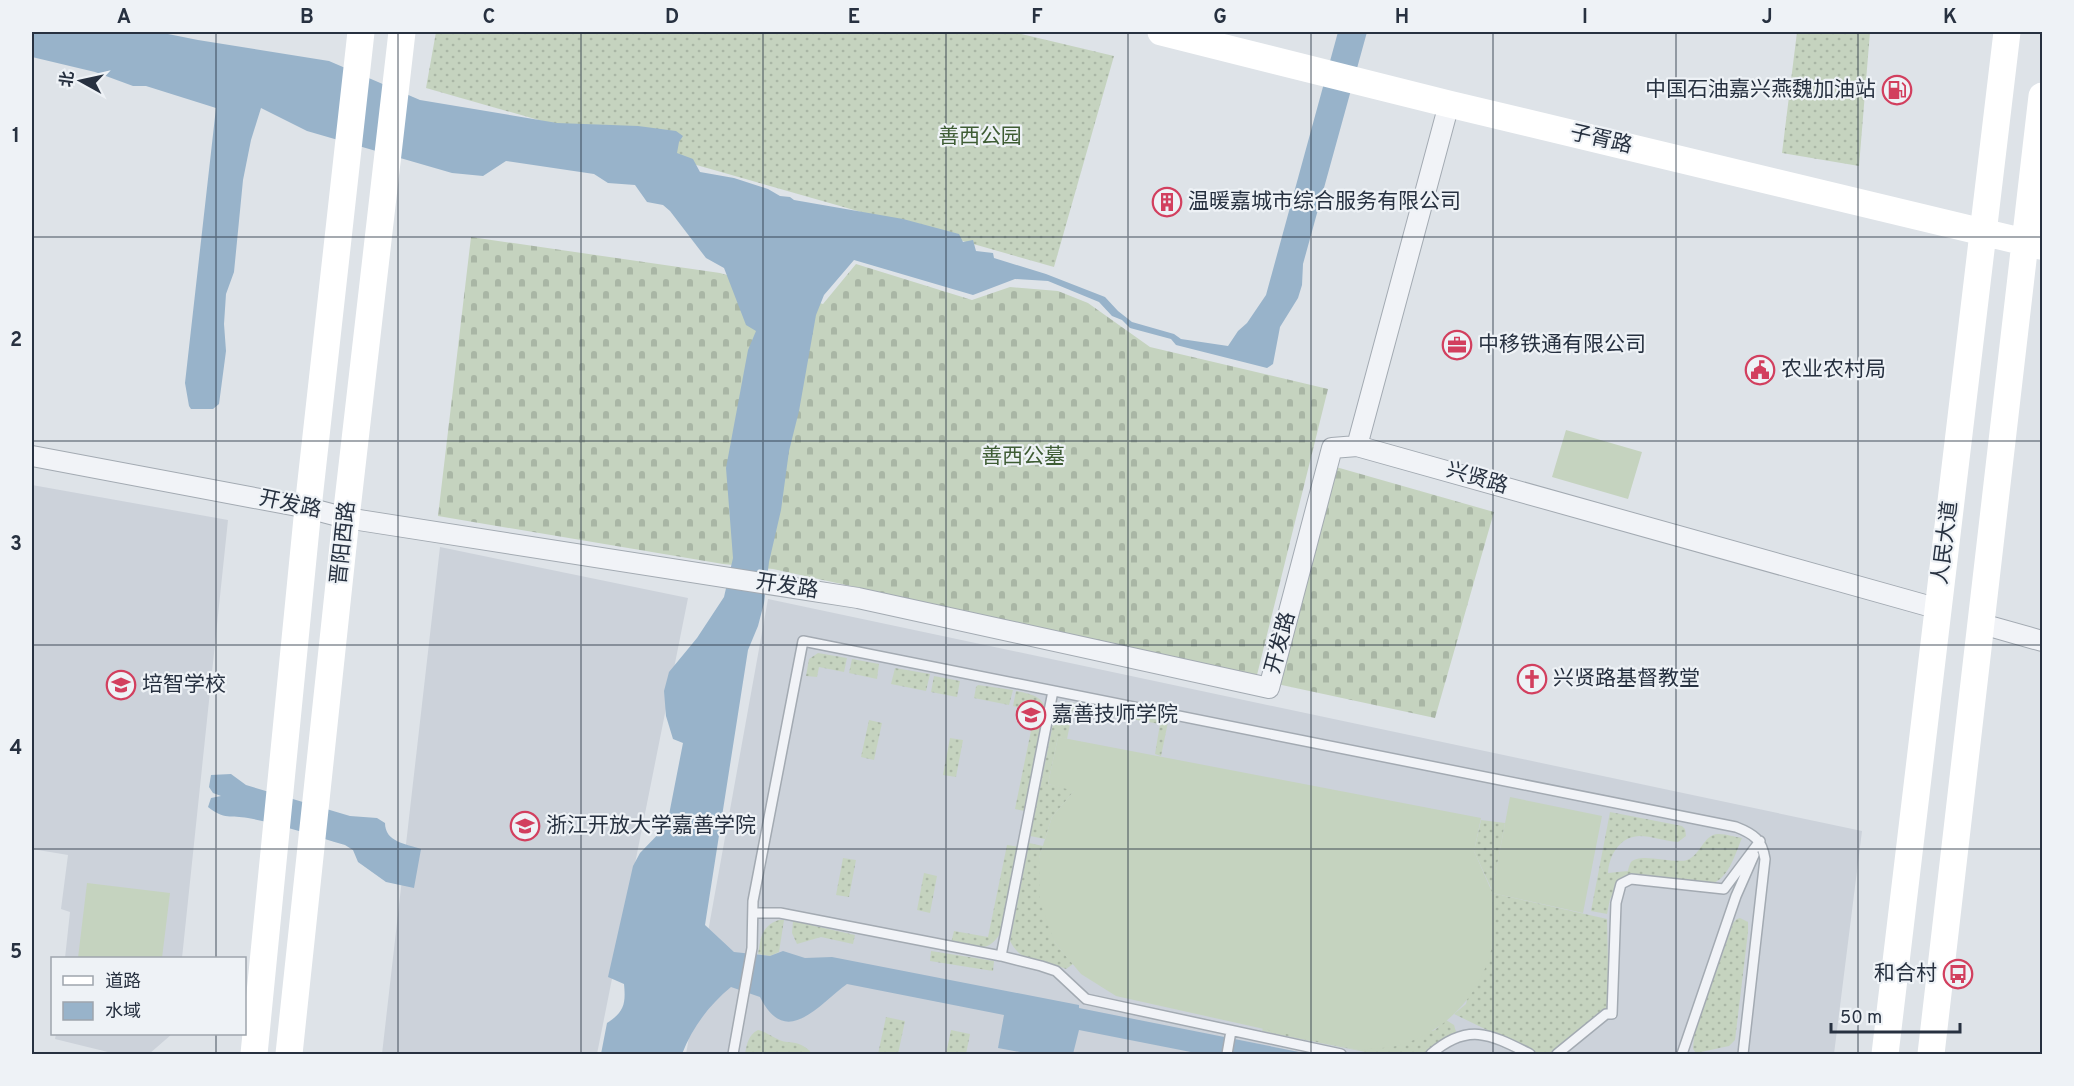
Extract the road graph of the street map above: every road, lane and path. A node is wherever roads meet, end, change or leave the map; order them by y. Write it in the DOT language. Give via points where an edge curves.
graph roads {
  1 [pos="402,32"];
  2 [pos="1161,32"];
  3 [pos="2007,32"];
  4 [pos="360,40"];
  5 [pos="2043,96"];
  6 [pos="1449,104"];
  7 [pos="1983,232"];
  8 [pos="2034,244"];
  9 [pos="1357,446"];
  10 [pos="32,456"];
  11 [pos="308,507"];
  12 [pos="346,518"];
  13 [pos="1939,609"];
  14 [pos="1982,624"];
  15 [pos="2043,641"];
  16 [pos="1053,691"];
  17 [pos="1760,841"];
  18 [pos="753,913"];
  19 [pos="1001,956"];
  20 [pos="1231,1031"];
  21 [pos="254,1054"];
  22 [pos="289,1054"];
  23 [pos="733,1054"];
  24 [pos="1227,1054"];
  25 [pos="1341,1054"];
  26 [pos="1431,1054"];
  27 [pos="1530,1054"];
  28 [pos="1557,1054"];
  29 [pos="1682,1054"];
  30 [pos="1742,1054"];
  31 [pos="1885,1054"];
  32 [pos="1931,1054"];
  1 -- 12 [label="main road, 晋阳西路"];
  2 -- 6 [label="main road, 子胥路"];
  3 -- 7 [label="main road, 人民大道"];
  4 -- 11 [label="main road, 晋阳西路"];
  5 -- 8 [label="main road"];
  6 -- 7 [label="main road, 子胥路"];
  6 -- 9 [label="street"];
  7 -- 8 [label="main road, 子胥路"];
  7 -- 13 [label="main road, 人民大道"];
  8 -- 14 [label="main road"];
  9 -- 12 [label="street, 开发路" via="1332,448 1269,688 858,598"];
  9 -- 13 [label="street, 兴贤路"];
  10 -- 11 [label="street, 开发路"];
  11 -- 12 [label="street, 开发路"];
  11 -- 21 [label="main road, 晋阳西路"];
  12 -- 22 [label="main road, 晋阳西路"];
  13 -- 31 [label="main road, 人民大道"];
  14 -- 15 [label="street"];
  14 -- 32 [label="main road"];
  16 -- 17 [label="lane" via="1736,827"];
  16 -- 18 [label="lane" via="803,641"];
  16 -- 19 [label="lane"];
  17 -- 28 [label="lane" via="1724,889 1631,879 1622,884 1616,903 1612,1014 1606,1014"];
  17 -- 29 [label="lane" via="1736,896"];
  17 -- 30 [label="lane" via="1764,877"];
  18 -- 19 [label="lane" via="780,913"];
  18 -- 23 [label="lane" via="752,948"];
  19 -- 20 [label="lane" via="1056,971 1086,999"];
  20 -- 24 [label="lane"];
  20 -- 25 [label="lane"];
  26 -- 27 [label="lane" via="1451,1038 1480,1033"];
}
